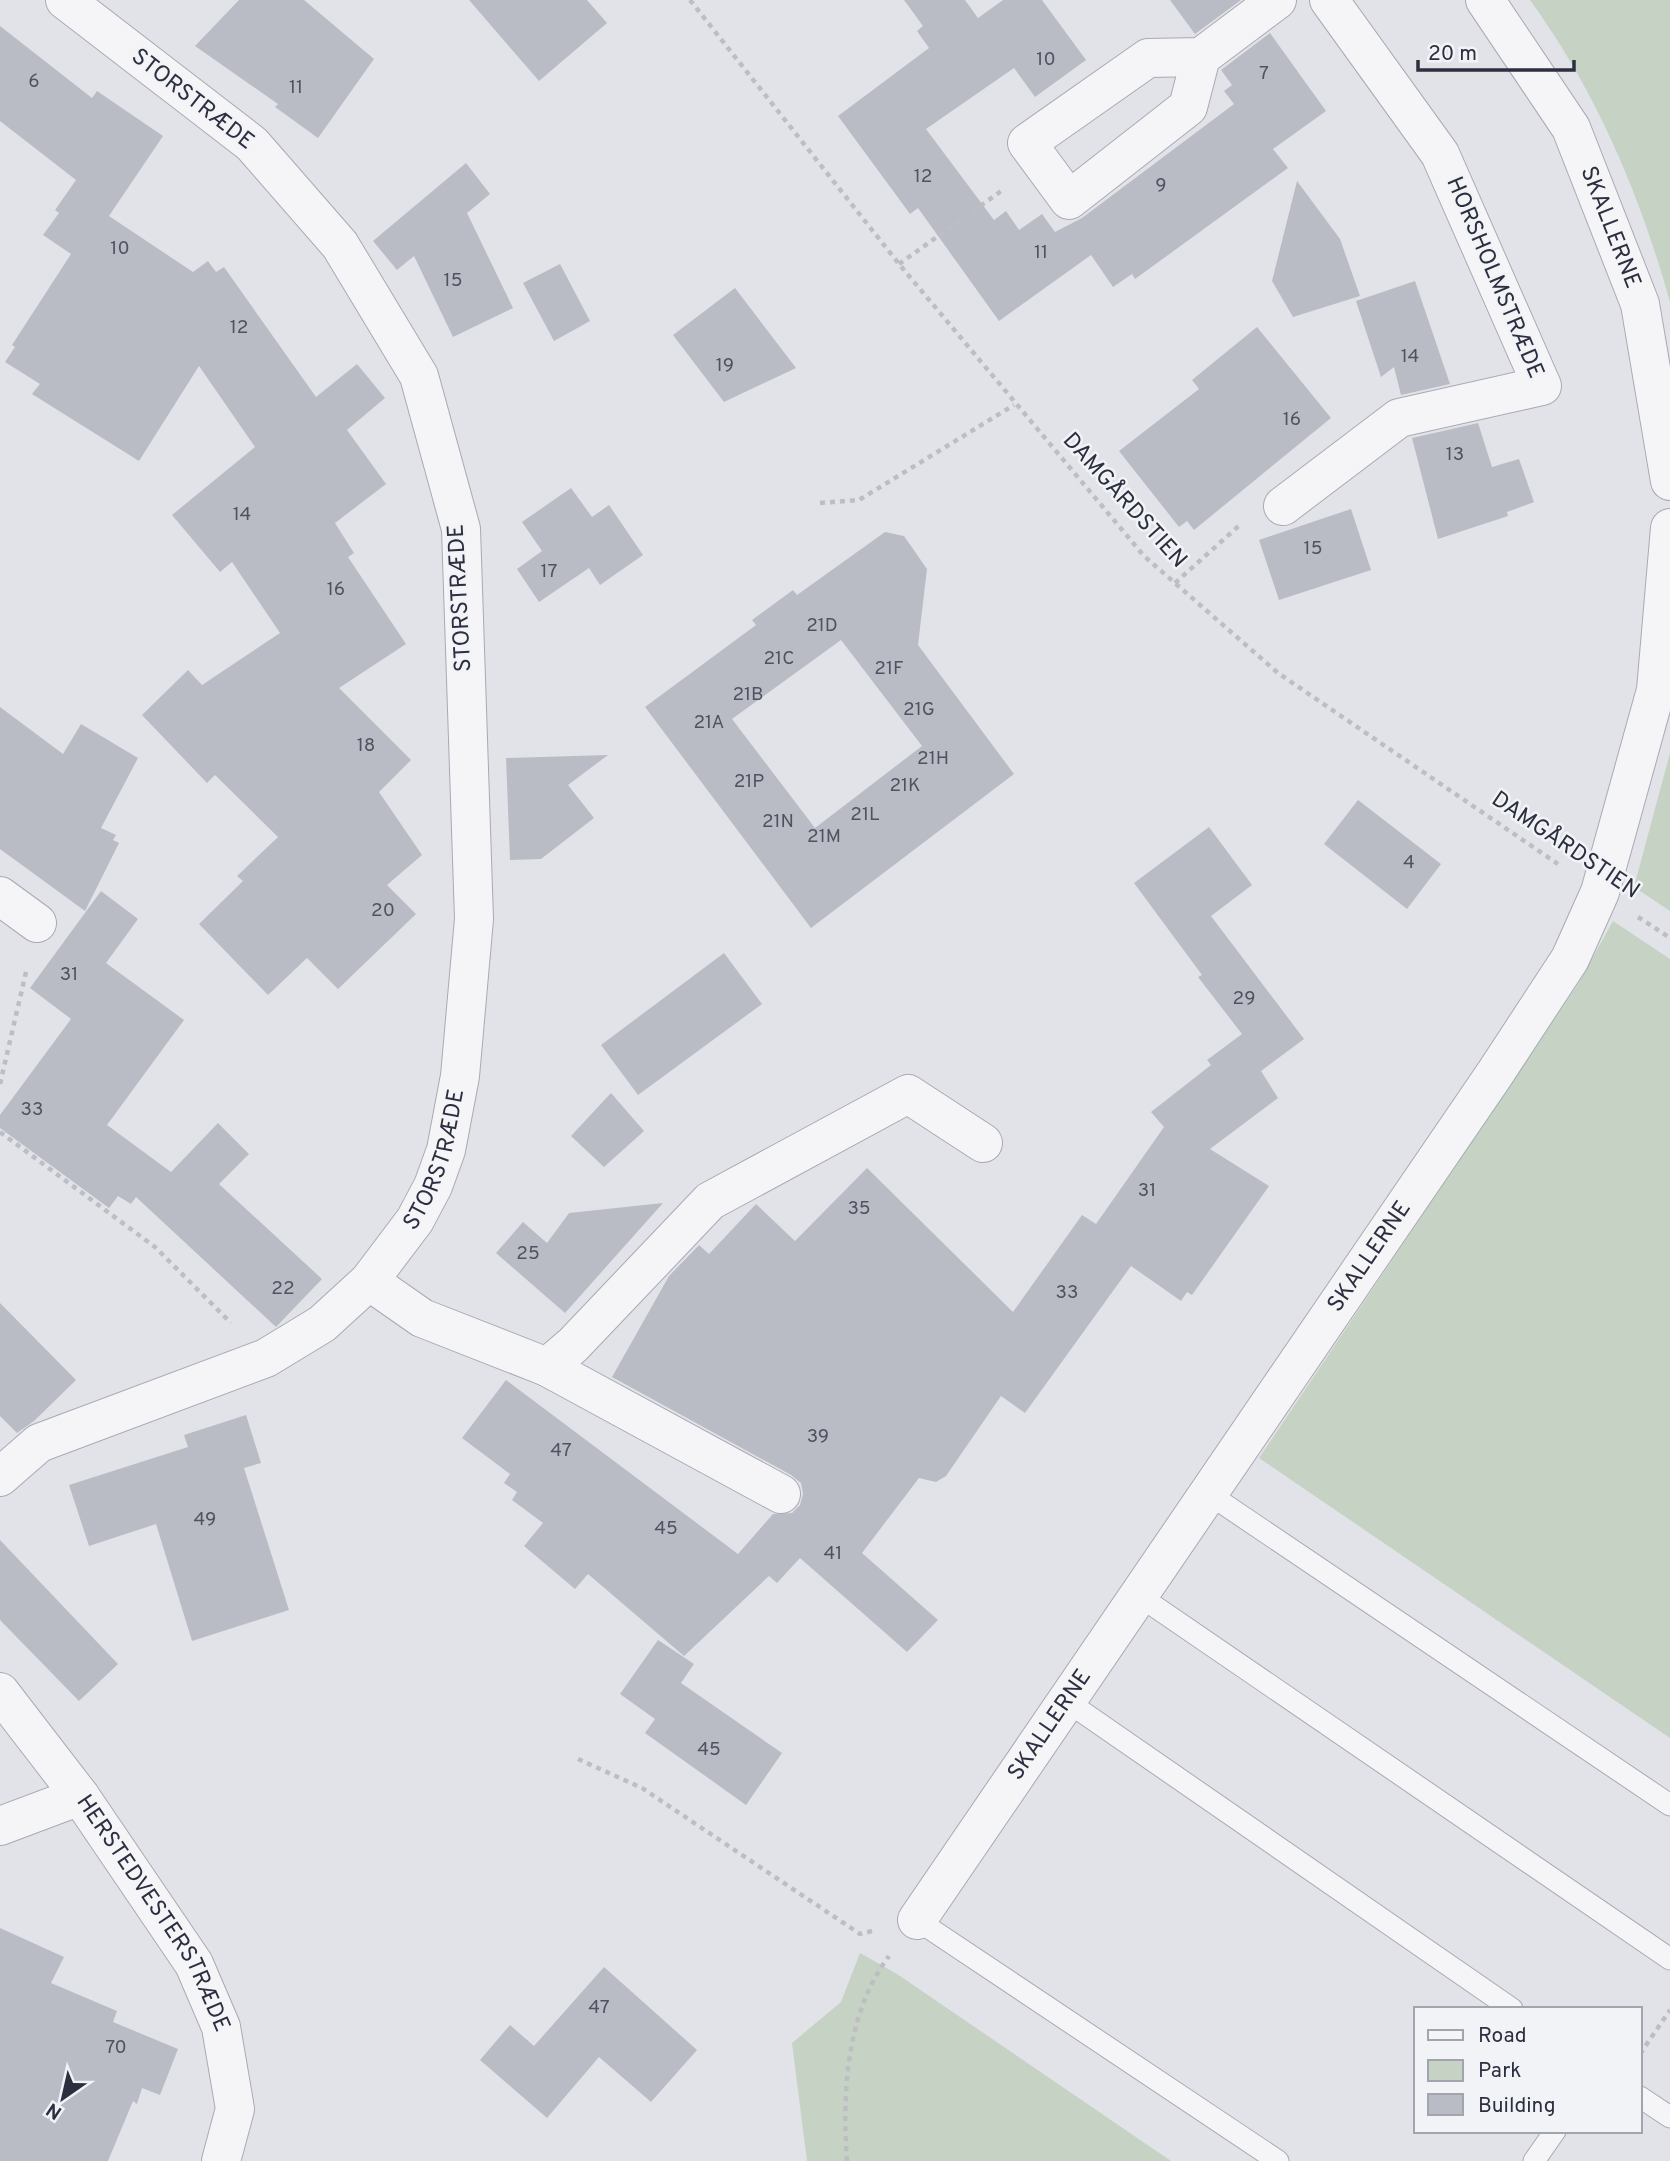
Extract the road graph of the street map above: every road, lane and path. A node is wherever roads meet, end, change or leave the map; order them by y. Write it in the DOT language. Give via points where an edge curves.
graph roads {
  1 [pos="65,0"];
  2 [pos="690,0"];
  3 [pos="1277,0"];
  4 [pos="1329,0"];
  5 [pos="1485,0"];
  6 [pos="1201,57"];
  7 [pos="1041,163"];
  8 [pos="899,264"];
  9 [pos="1014,405"];
  10 [pos="1670,481"];
  11 [pos="820,503"];
  12 [pos="1283,506"];
  13 [pos="1670,528"];
  14 [pos="1175,583"];
  15 [pos="1600,892"];
  16 [pos="0,896"];
  17 [pos="37,923"];
  18 [pos="1670,937"];
  19 [pos="0,1084"];
  20 [pos="0,1132"];
  21 [pos="983,1143"];
  22 [pos="369,1281"];
  23 [pos="266,1358"];
  24 [pos="547,1367"];
  25 [pos="0,1477"];
  26 [pos="781,1494"];
  27 [pos="1209,1494"];
  28 [pos="1138,1595"];
  29 [pos="0,1692"];
  30 [pos="1065,1700"];
  31 [pos="578,1759"];
  32 [pos="80,1797"];
  33 [pos="1670,1805"];
  34 [pos="0,1826"];
  35 [pos="917,1920"];
  36 [pos="1670,1959"];
  37 [pos="1509,2007"];
  38 [pos="1670,2010"];
  39 [pos="1642,2051"];
  40 [pos="1642,2098"];
  41 [pos="1670,2118"];
  42 [pos="1554,2133"];
  43 [pos="221,2161"];
  44 [pos="847,2161"];
  45 [pos="1278,2161"];
  46 [pos="1534,2161"];
  1 -- 22 [label="street, STORSTRÆDE" via="252,144 340,245 419,376 461,529 474,919 460,1076 446,1150 433,1186 415,1220"];
  2 -- 8 [label="path, DAMGÅRDSTIEN"];
  3 -- 6 [label="street"];
  4 -- 12 [label="street, HORSHOLMSTRÆDE" via="1440,154 1542,386 1399,418"];
  5 -- 10 [label="street, SKALLERNE" via="1571,128 1640,304"];
  6 -- 7 [label="street" via="1148,58 1027,143"];
  6 -- 7 [label="street" via="1188,107 1069,200"];
  7 -- 8 [label="path"];
  8 -- 9 [label="path, DAMGÅRDSTIEN"];
  9 -- 11 [label="path" via="859,500"];
  9 -- 14 [label="path, DAMGÅRDSTIEN" via="1144,556"];
  12 -- 14 [label="path" via="1262,505"];
  13 -- 15 [label="street, SKALLERNE" via="1656,690"];
  14 -- 15 [label="path, DAMGÅRDSTIEN" via="1278,673"];
  15 -- 18 [label="path, DAMGÅRDSTIEN"];
  15 -- 27 [label="street, SKALLERNE" via="1563,970"];
  16 -- 17 [label="street"];
  17 -- 19 [label="path"];
  20 -- 23 [label="path" via="156,1247"];
  21 -- 24 [label="street" via="908,1094 710,1201"];
  22 -- 23 [label="street, STORSTRÆDE" via="322,1324"];
  22 -- 24 [label="street" via="422,1318"];
  23 -- 25 [label="street, STORSTRÆDE" via="39,1443"];
  24 -- 26 [label="street"];
  27 -- 28 [label="street, SKALLERNE"];
  27 -- 33 [label="lane"];
  28 -- 30 [label="street, SKALLERNE"];
  28 -- 36 [label="lane"];
  29 -- 32 [label="street, HERSTEDVESTERSTRÆDE"];
  30 -- 35 [label="street, SKALLERNE"];
  30 -- 37 [label="lane"];
  31 -- 35 [label="path" via="642,1788 860,1934"];
  32 -- 34 [label="street"];
  32 -- 43 [label="street, HERSTEDVESTERSTRÆDE" via="194,1964 221,2027 235,2109"];
  35 -- 44 [label="path" via="881,1966 857,2020 843,2106"];
  35 -- 45 [label="lane"];
  38 -- 39 [label="path"];
  40 -- 41 [label="lane"];
  42 -- 46 [label="lane"];
}
